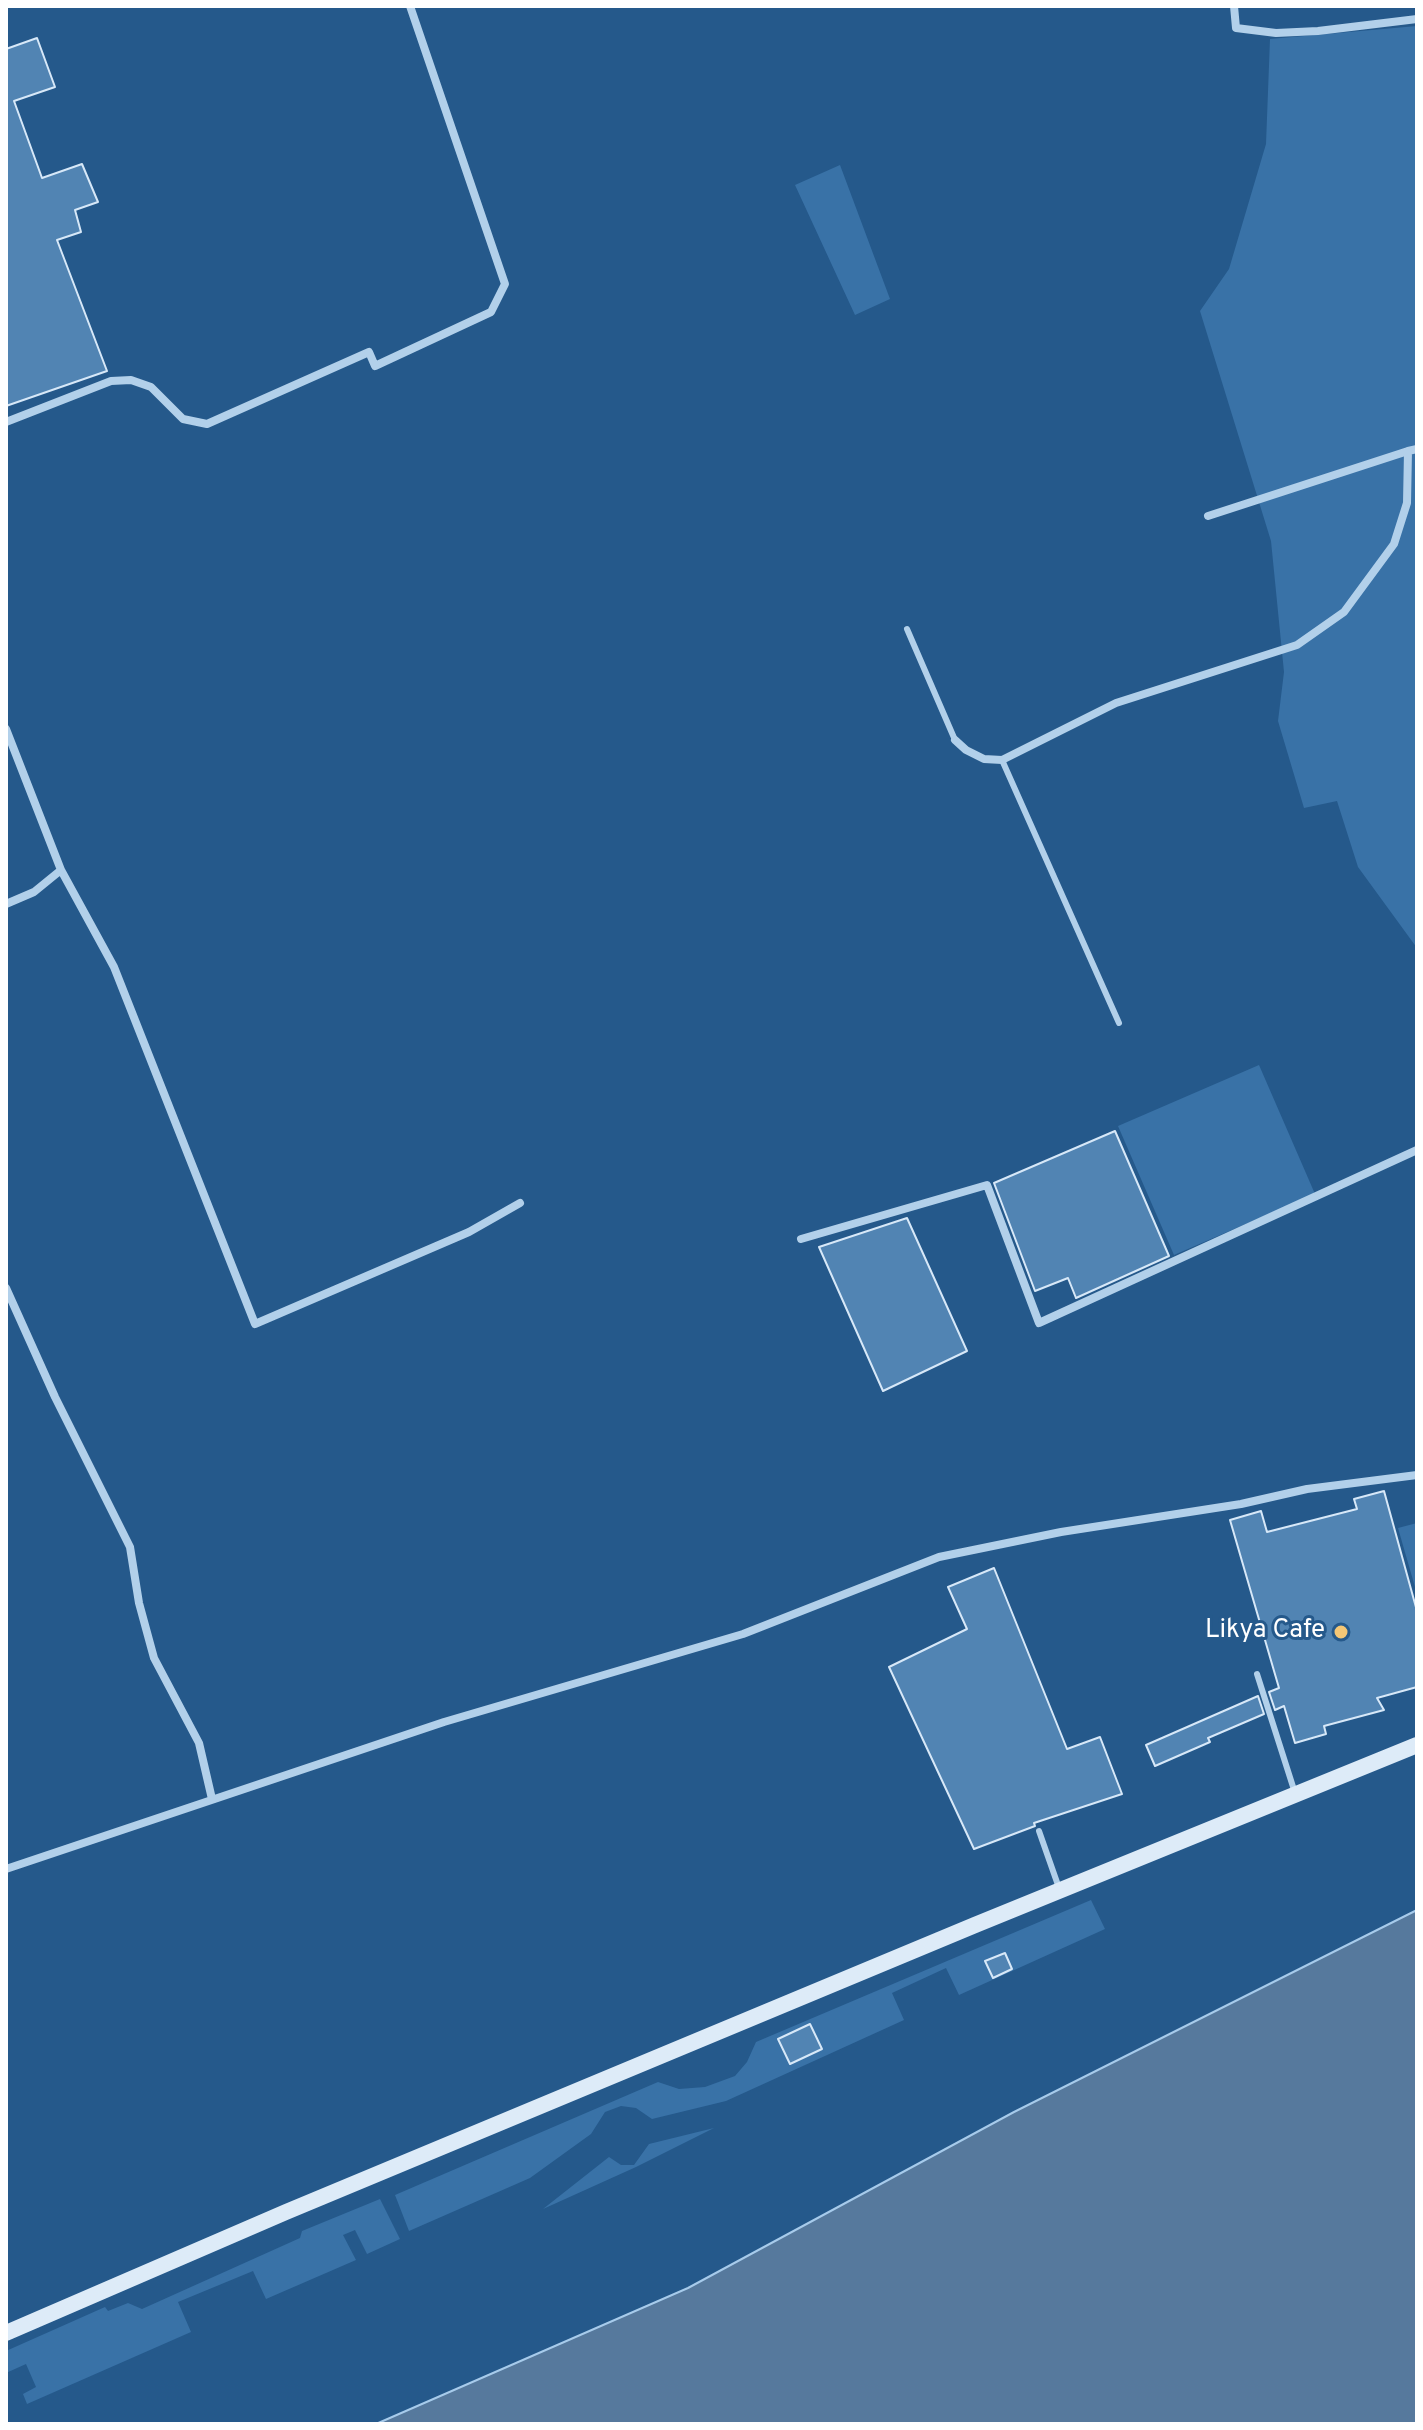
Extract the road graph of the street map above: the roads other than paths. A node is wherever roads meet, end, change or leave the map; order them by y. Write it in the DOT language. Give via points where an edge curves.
graph roads {
  1 [pos="410,6"];
  2 [pos="1234,6"];
  3 [pos="1417,19"];
  4 [pos="6,422"];
  5 [pos="1413,450"];
  6 [pos="1208,516"];
  7 [pos="907,629"];
  8 [pos="6,729"];
  9 [pos="955,740"];
  10 [pos="1002,760"];
  11 [pos="61,870"];
  12 [pos="6,904"];
  13 [pos="1119,1023"];
  14 [pos="1417,1150"];
  15 [pos="520,1203"];
  16 [pos="801,1239"];
  17 [pos="6,1288"];
  18 [pos="1417,1475"];
  19 [pos="1257,1674"];
  20 [pos="1417,1745"];
  21 [pos="1295,1795"];
  22 [pos="212,1799"];
  23 [pos="1039,1831"];
  24 [pos="6,1869"];
  25 [pos="1060,1890"];
  26 [pos="6,2333"];
  1 -- 4 [label="street" via="505,284 491,312 375,366 369,352 207,424 183,419 151,387 131,380 111,381"];
  2 -- 3 [label="street" via="1236,28 1276,33"];
  5 -- 6 [label="street"];
  5 -- 10 [label="street" via="1407,503 1394,544 1344,612 1297,645 1116,703"];
  7 -- 9 [label="lane"];
  8 -- 11 [label="street"];
  9 -- 10 [label="street" via="984,759"];
  10 -- 13 [label="lane"];
  11 -- 12 [label="street" via="34,892"];
  11 -- 15 [label="street" via="114,967 255,1324 469,1232"];
  14 -- 16 [label="street" via="1039,1323 987,1185"];
  17 -- 22 [label="street" via="130,1547 154,1658 199,1743"];
  18 -- 22 [label="street" via="1307,1489 939,1557 743,1634 444,1722"];
  19 -- 21 [label="lane"];
  20 -- 21 [label="street"];
  21 -- 25 [label="street"];
  22 -- 24 [label="street"];
  23 -- 25 [label="lane"];
  25 -- 26 [label="street"];
}
